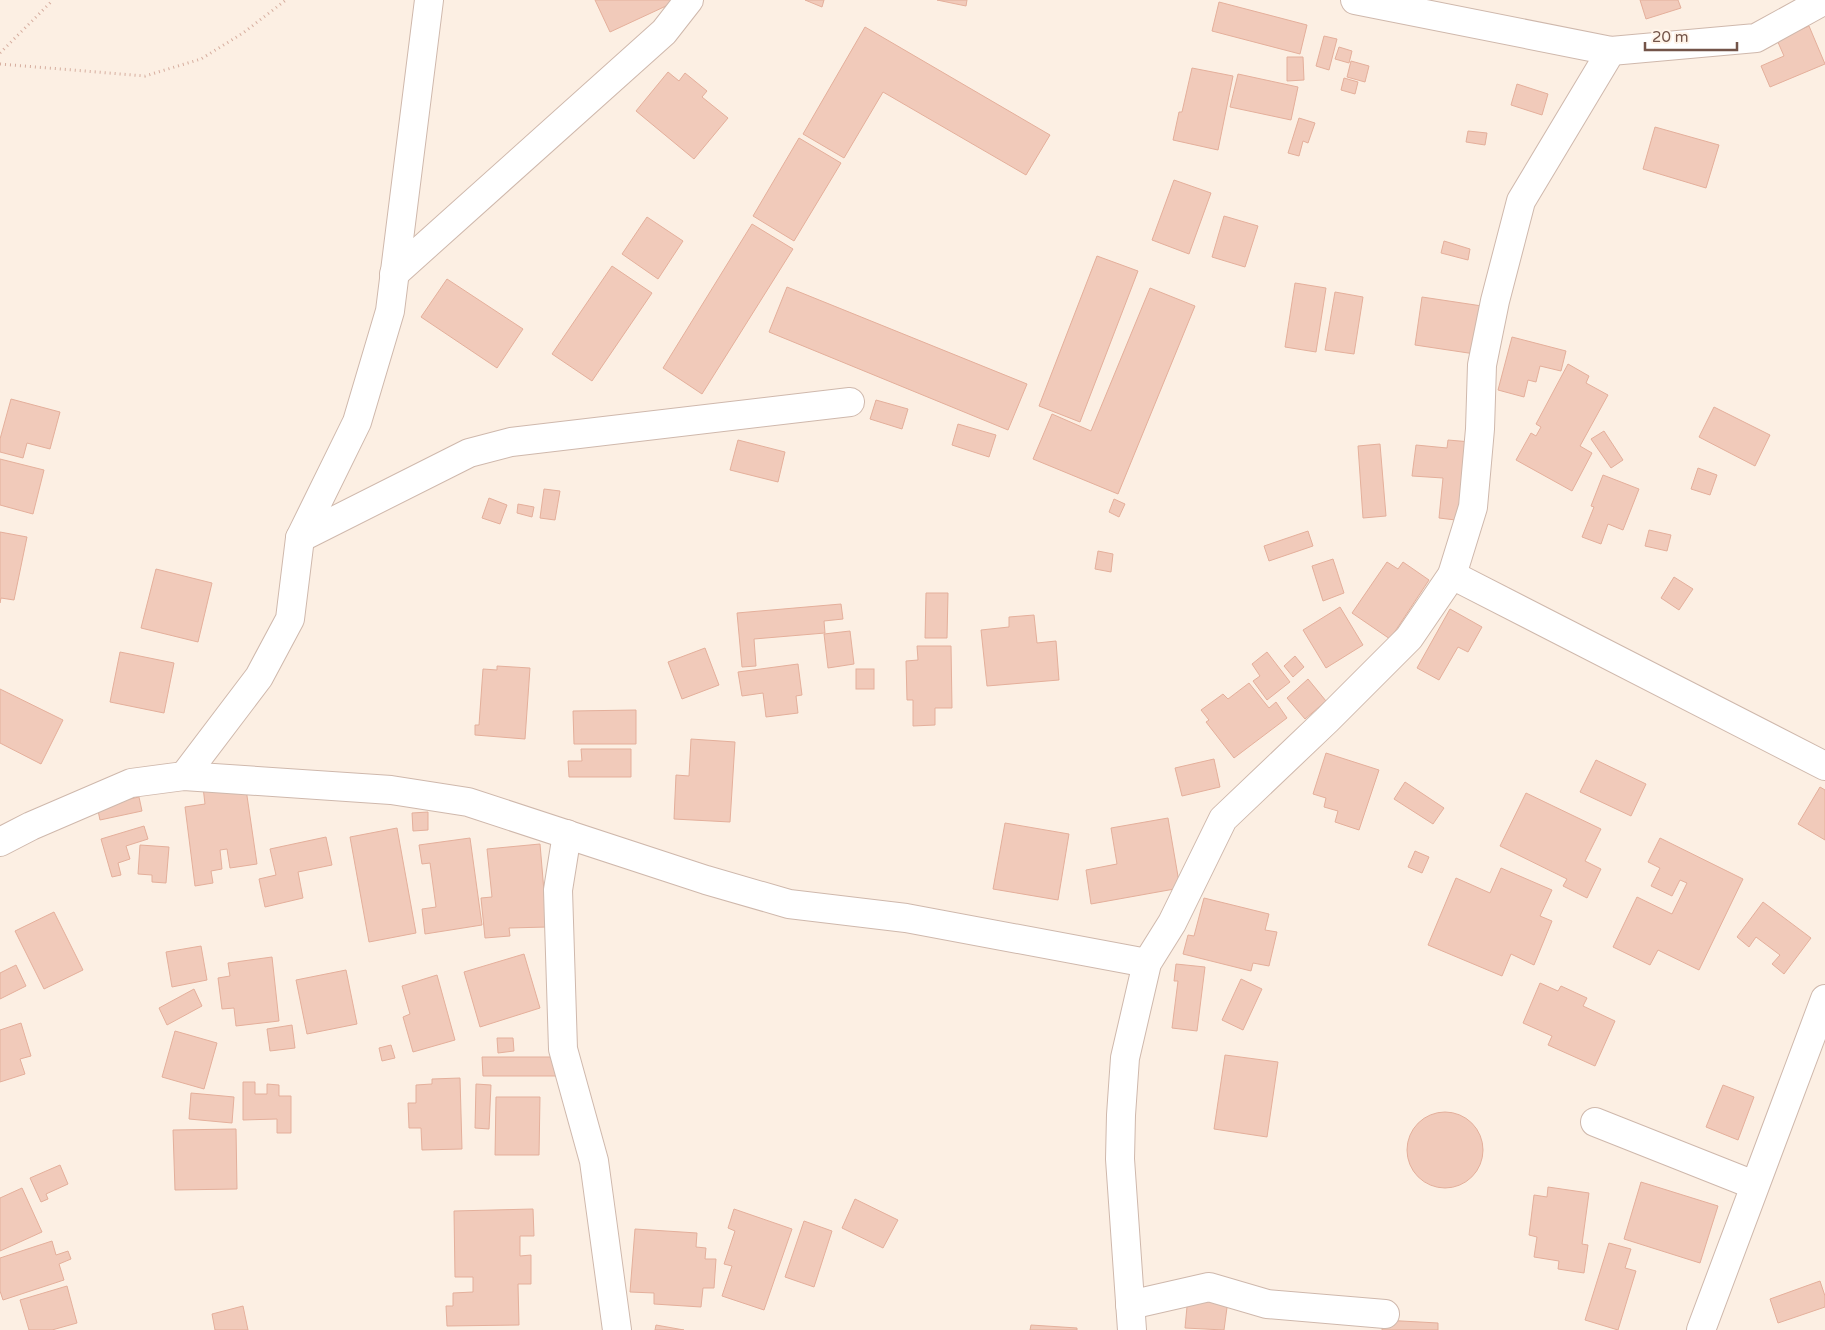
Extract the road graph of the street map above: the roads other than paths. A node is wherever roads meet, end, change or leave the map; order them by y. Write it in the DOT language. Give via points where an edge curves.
graph roads {
  1 [pos="429,0"];
  2 [pos="689,0"];
  3 [pos="1355,0"];
  4 [pos="1825,0"];
  5 [pos="1611,51"];
  6 [pos="394,274"];
  7 [pos="850,402"];
  8 [pos="300,538"];
  9 [pos="1452,575"];
  10 [pos="1825,766"];
  11 [pos="184,776"];
  12 [pos="567,834"];
  13 [pos="0,842"];
  14 [pos="1147,963"];
  15 [pos="1825,999"];
  16 [pos="1595,1122"];
  17 [pos="1754,1185"];
  18 [pos="1385,1314"];
  19 [pos="1131,1318"];
  20 [pos="617,1330"];
  21 [pos="1701,1330"];
  1 -- 6 [label="street"];
  2 -- 6 [label="street" via="664,32"];
  3 -- 5 [label="street"];
  4 -- 5 [label="street" via="1756,38"];
  5 -- 9 [label="street" via="1521,201 1482,365 1473,507"];
  6 -- 8 [label="street" via="390,311 357,422"];
  7 -- 8 [label="street" via="511,442 469,453"];
  8 -- 11 [label="street" via="290,619 259,677"];
  9 -- 10 [label="street"];
  9 -- 14 [label="street" via="1409,638 1224,820 1172,923"];
  11 -- 12 [label="street" via="391,790 468,802"];
  11 -- 13 [label="street" via="131,783"];
  12 -- 14 [label="street" via="789,904 906,918"];
  12 -- 20 [label="street" via="558,890 564,1049 594,1161"];
  14 -- 19 [label="street" via="1125,1058 1121,1115 1120,1159"];
  15 -- 17 [label="street"];
  16 -- 17 [label="street"];
  17 -- 21 [label="street"];
  18 -- 19 [label="street" via="1267,1304 1209,1287"];
}
